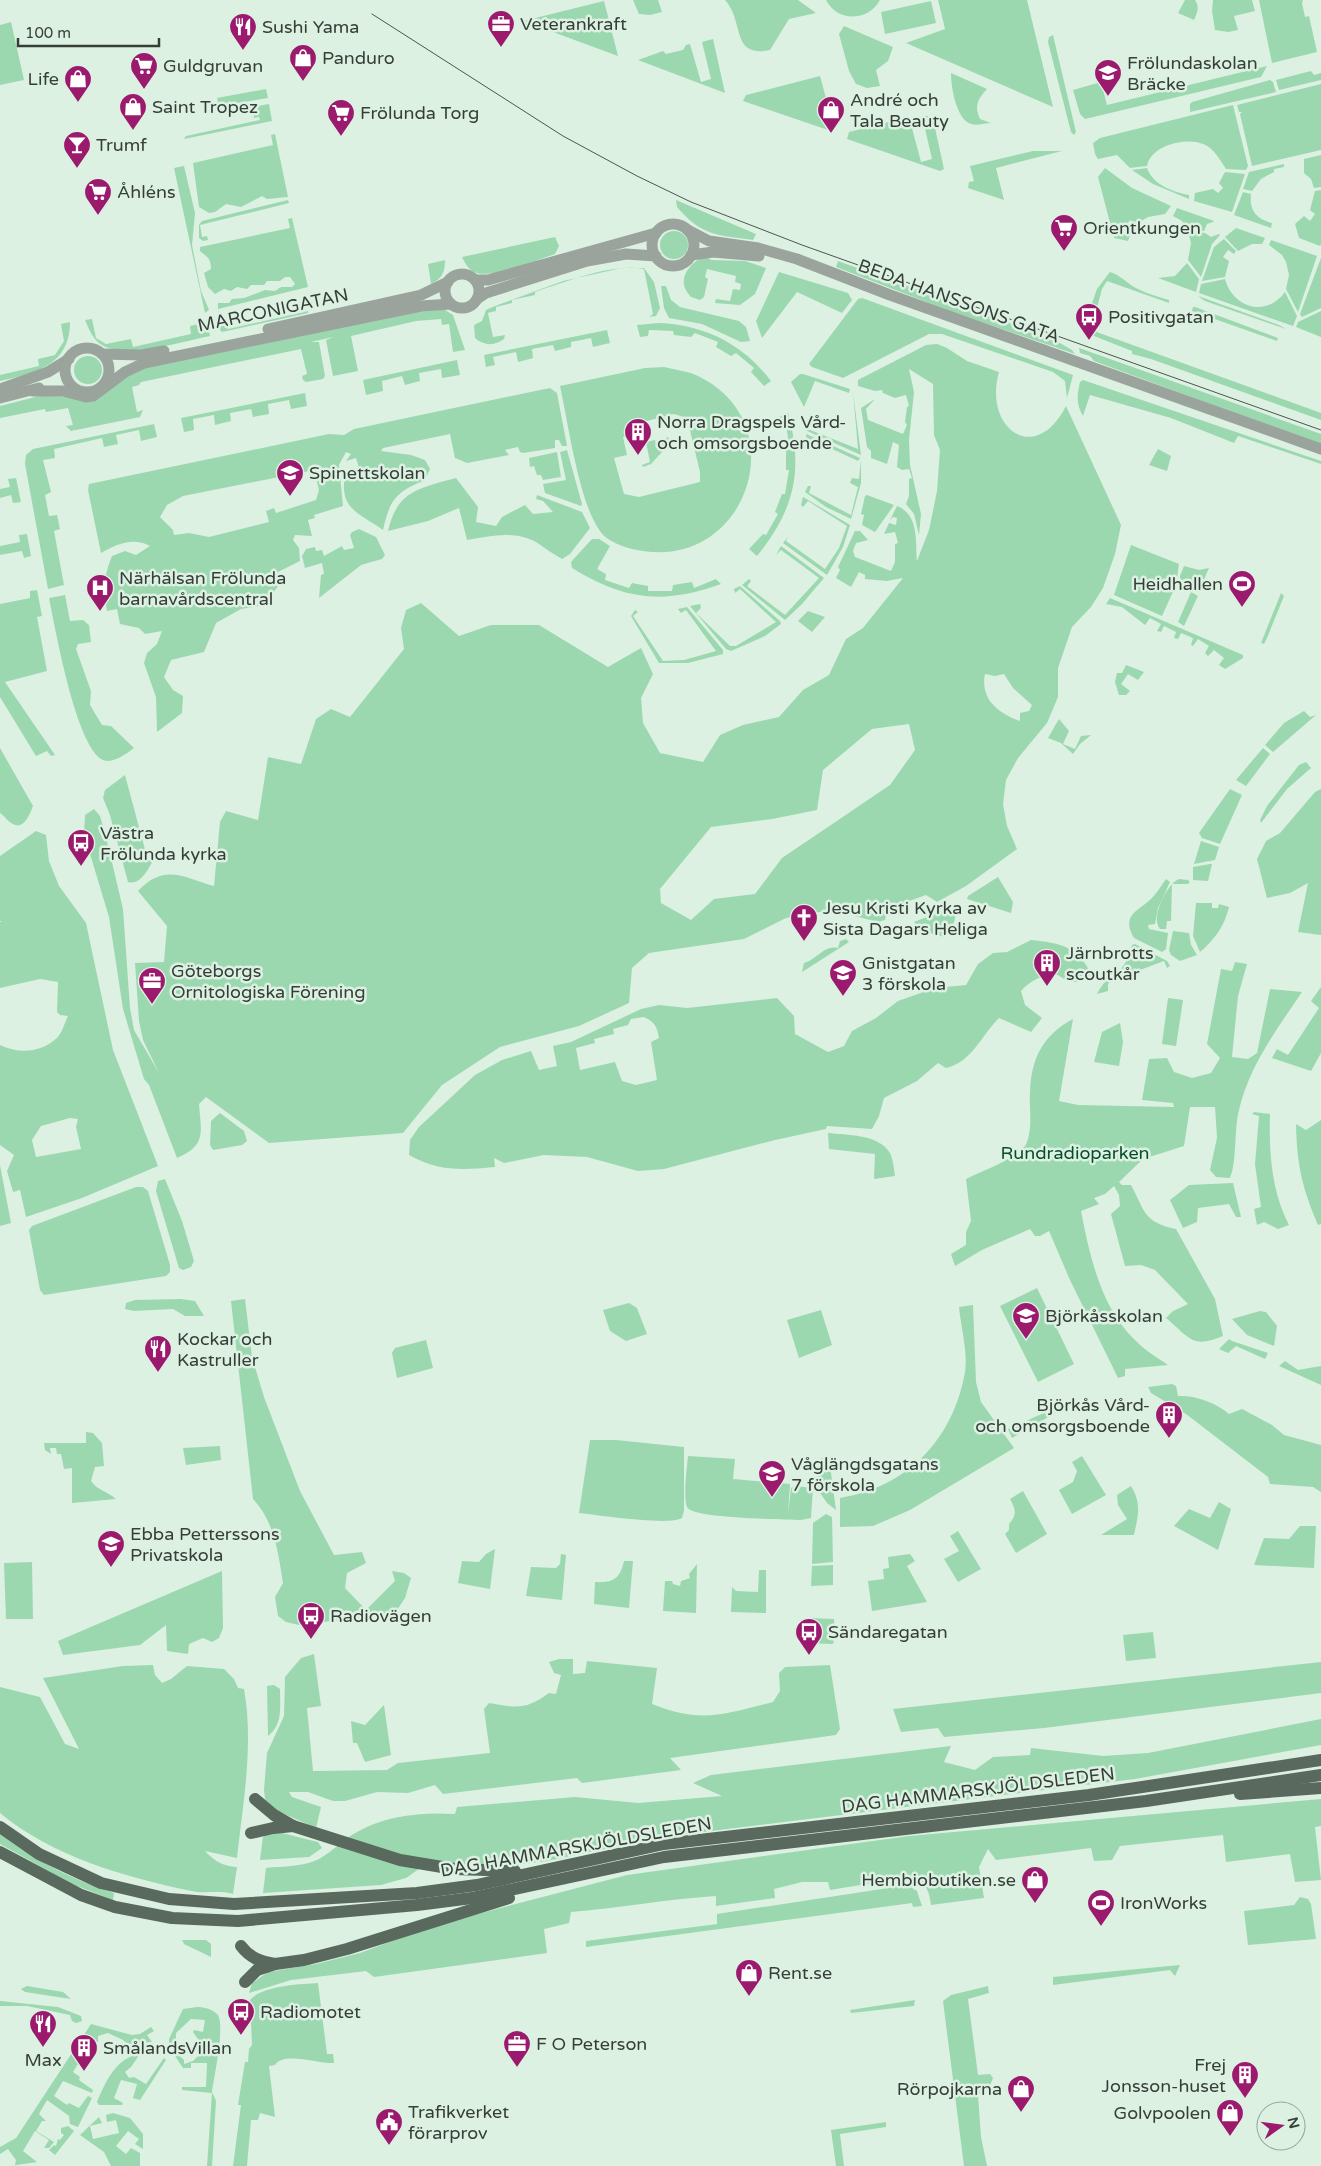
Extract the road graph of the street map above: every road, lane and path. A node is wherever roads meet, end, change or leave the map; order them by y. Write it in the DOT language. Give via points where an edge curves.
graph roads {
  1 [pos="688,230"];
  2 [pos="656,233"];
  3 [pos="757,252"];
  4 [pos="656,256"];
  5 [pos="691,256"];
  6 [pos="475,280"];
  7 [pos="448,282"];
  8 [pos="477,299"];
  9 [pos="450,304"];
  10 [pos="102,354"];
  11 [pos="69,359"];
  12 [pos="16,382"];
  13 [pos="0,383"];
  14 [pos="108,383"];
  15 [pos="33,391"];
  16 [pos="81,391"];
  17 [pos="2,396"];
  18 [pos="1321,449"];
  19 [pos="1321,1754"];
  20 [pos="1321,1760"];
  21 [pos="1321,1775"];
  22 [pos="1143,1788"];
  23 [pos="1321,1788"];
  24 [pos="255,1799"];
  25 [pos="1146,1801"];
  26 [pos="293,1826"];
  27 [pos="0,1827"];
  28 [pos="251,1833"];
  29 [pos="0,1852"];
  30 [pos="536,1870"];
  31 [pos="560,1879"];
  32 [pos="241,1946"];
  33 [pos="275,1964"];
  34 [pos="245,1982"];
  1 -- 2 [label="street" via="670,224"];
  1 -- 3 [label="street, BEDA HANSSONS GATA" via="709,241"];
  1 -- 5 [label="street" via="694,242"];
  2 -- 4 [label="street" via="653,243"];
  2 -- 6 [label="street" via="488,280"];
  3 -- 5 [label="street, BEDA HANSSONS GATA" via="708,252"];
  3 -- 18 [label="street, BEDA HANSSONS GATA" via="840,277"];
  4 -- 5 [label="street" via="666,264 675,265"];
  4 -- 8 [label="street" via="626,254 587,261"];
  6 -- 7 [label="street" via="460,274"];
  6 -- 8 [label="street" via="479,290"];
  7 -- 9 [label="street" via="445,293"];
  7 -- 10 [label="street, MARCONIGATAN" via="421,295 218,340 141,355"];
  8 -- 9 [label="street" via="465,308"];
  9 -- 14 [label="street, MARCONIGATAN" via="422,306 144,363"];
  10 -- 11 [label="street" via="84,349"];
  10 -- 14 [label="street" via="108,364"];
  11 -- 12 [label="street, MARCONIGATAN" via="48,372"];
  11 -- 16 [label="street" via="66,367 68,380"];
  12 -- 13 [label="street, MARCONIGATAN"];
  12 -- 17 [label="street, MARCONIGATAN"];
  14 -- 15 [label="street, MARCONIGATAN" via="100,393 86,397 63,391"];
  14 -- 16 [label="street" via="92,392"];
  15 -- 16 [label="street, MARCONIGATAN" via="58,385"];
  15 -- 17 [label="street, MARCONIGATAN"];
  19 -- 22 [label="main road"];
  20 -- 22 [label="main road, DAG HAMMARSKJÖLDSLEDEN"];
  21 -- 25 [label="main road, DAG HAMMARSKJÖLDSLEDEN"];
  22 -- 30 [label="main road, DAG HAMMARSKJÖLDSLEDEN" via="664,1844"];
  23 -- 25 [label="main road"];
  24 -- 26 [label="main road" via="274,1816"];
  25 -- 31 [label="main road, DAG HAMMARSKJÖLDSLEDEN" via="664,1857"];
  26 -- 28 [label="main road"];
  26 -- 30 [label="main road" via="400,1860 435,1867 482,1871"];
  27 -- 30 [label="main road, DAG HAMMARSKJÖLDSLEDEN" via="40,1854 101,1883 152,1896 219,1904 417,1893 477,1884"];
  29 -- 31 [label="main road, DAG HAMMARSKJÖLDSLEDEN" via="94,1900 144,1914 214,1921 417,1905 472,1898"];
  31 -- 33 [label="main road" via="354,1947"];
  32 -- 33 [label="main road" via="261,1962"];
  33 -- 34 [label="main road" via="257,1970"];
}
